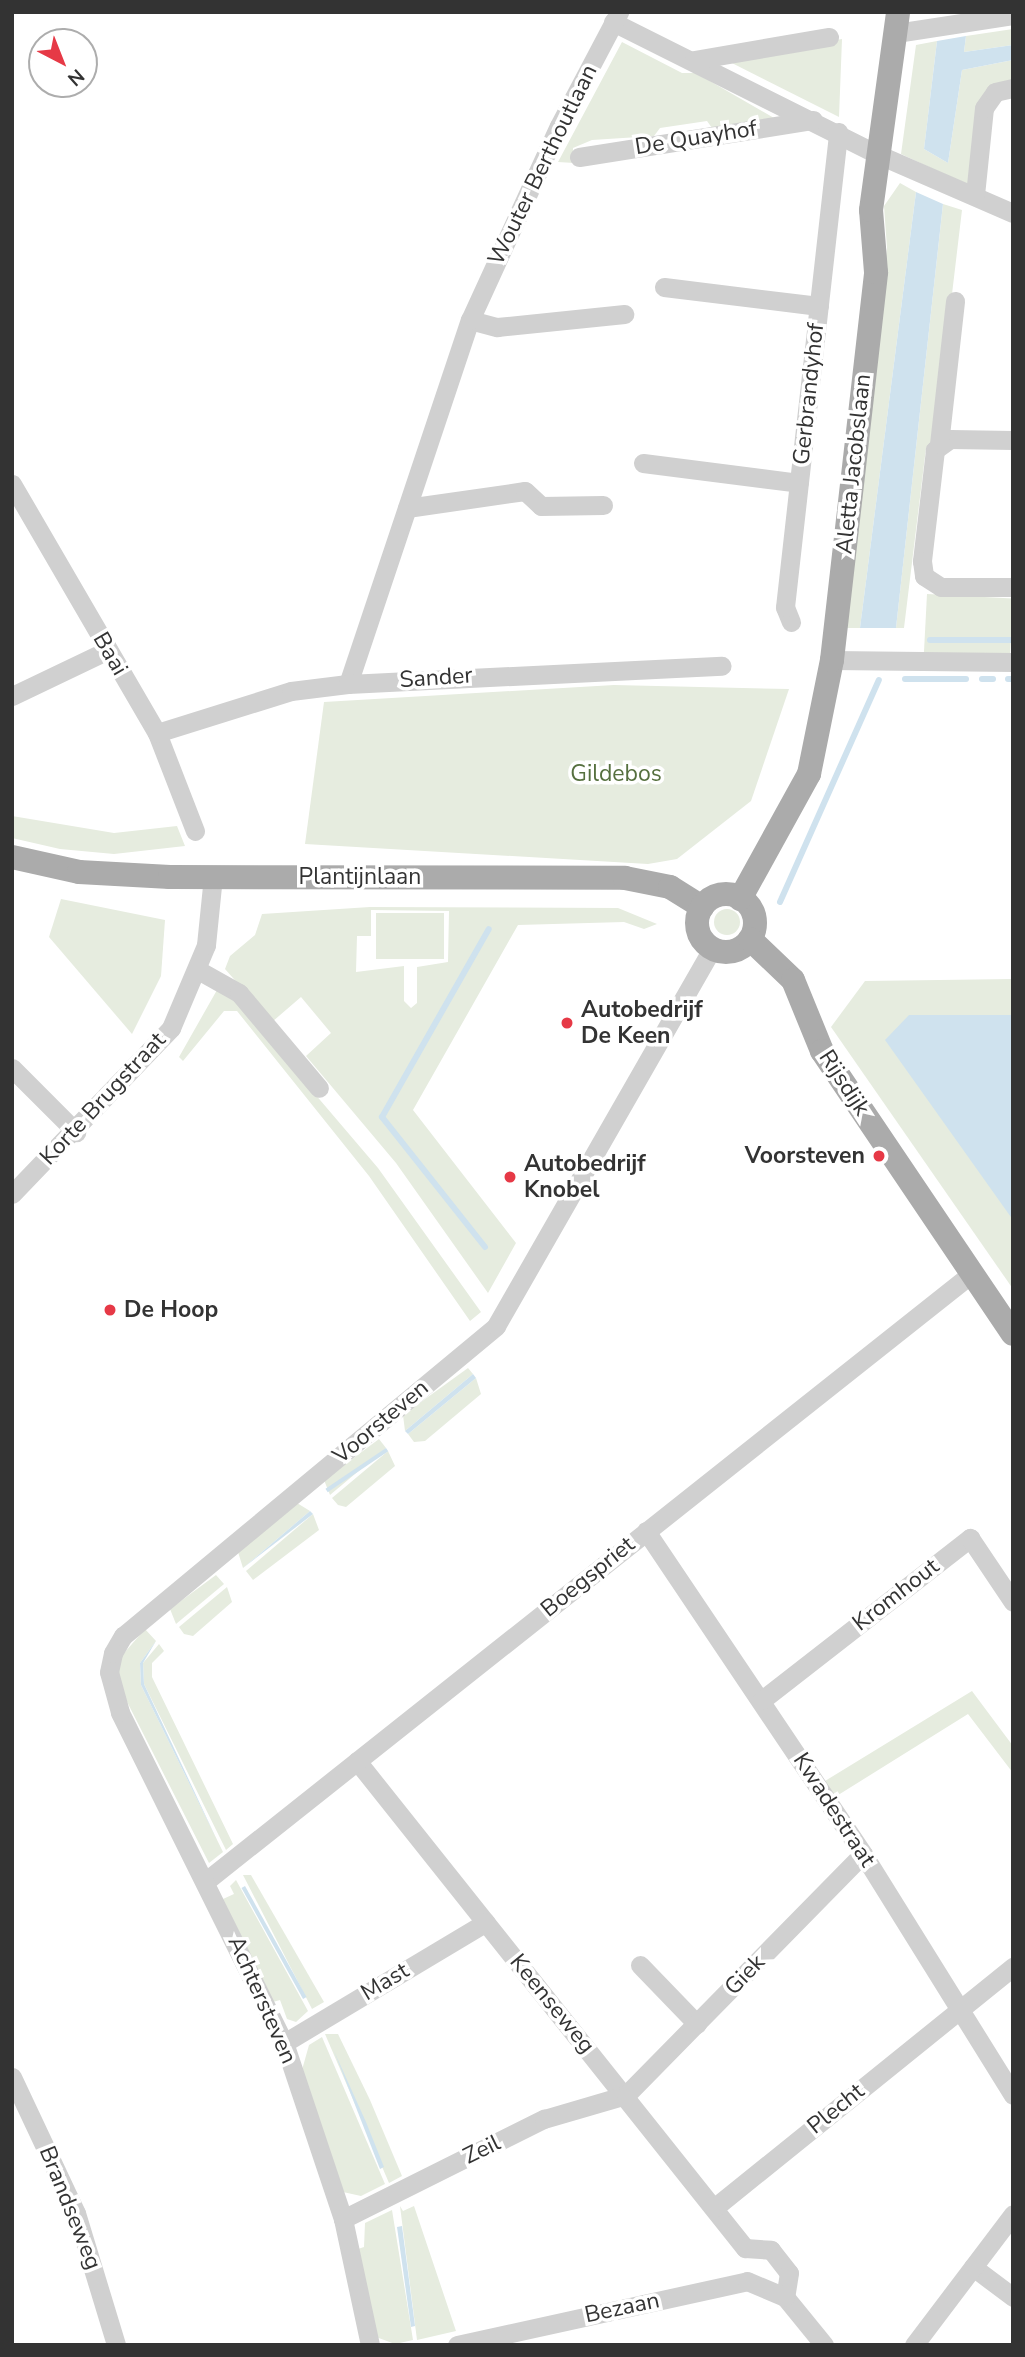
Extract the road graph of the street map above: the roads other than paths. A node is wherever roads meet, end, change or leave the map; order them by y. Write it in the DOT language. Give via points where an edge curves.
graph roads {
  1 [pos="1013,15"];
  2 [pos="616,17"];
  3 [pos="897,23"];
  4 [pos="829,37"];
  5 [pos="694,60"];
  6 [pos="1013,88"];
  7 [pos="813,120"];
  8 [pos="838,132"];
  9 [pos="877,154"];
  10 [pos="579,157"];
  11 [pos="975,195"];
  12 [pos="1013,213"];
  13 [pos="664,287"];
  14 [pos="955,301"];
  15 [pos="819,306"];
  16 [pos="624,314"];
  17 [pos="470,320"];
  18 [pos="1013,440"];
  19 [pos="939,444"];
  20 [pos="643,463"];
  21 [pos="799,482"];
  22 [pos="12,484"];
  23 [pos="603,505"];
  24 [pos="407,508"];
  25 [pos="1013,587"];
  26 [pos="791,622"];
  27 [pos="108,650"];
  28 [pos="832,660"];
  29 [pos="1013,663"];
  30 [pos="722,666"];
  31 [pos="348,684"];
  32 [pos="12,696"];
  33 [pos="157,733"];
  34 [pos="195,831"];
  35 [pos="12,857"];
  36 [pos="213,876"];
  37 [pos="740,899"];
  38 [pos="702,907"];
  39 [pos="750,939"];
  40 [pos="712,949"];
  41 [pos="198,970"];
  42 [pos="12,1068"];
  43 [pos="319,1087"];
  44 [pos="76,1132"];
  45 [pos="12,1194"];
  46 [pos="971,1274"];
  47 [pos="1013,1334"];
  48 [pos="646,1531"];
  49 [pos="1013,1602"];
  50 [pos="109,1672"];
  51 [pos="762,1700"];
  52 [pos="357,1761"];
  53 [pos="863,1854"];
  54 [pos="206,1881"];
  55 [pos="486,1922"];
  56 [pos="640,1965"];
  57 [pos="1013,1967"];
  58 [pos="959,2010"];
  59 [pos="697,2024"];
  60 [pos="284,2043"];
  61 [pos="12,2077"];
  62 [pos="626,2095"];
  63 [pos="1013,2095"];
  64 [pos="714,2208"];
  65 [pos="1013,2214"];
  66 [pos="343,2219"];
  67 [pos="745,2248"];
  68 [pos="973,2267"];
  69 [pos="747,2281"];
  70 [pos="1010,2289"];
  71 [pos="785,2297"];
  72 [pos="116,2345"];
  73 [pos="370,2345"];
  74 [pos="457,2345"];
  75 [pos="824,2345"];
  76 [pos="914,2345"];
  1 -- 3 [label="street"];
  2 -- 5 [label="street, De Quayhof"];
  2 -- 17 [label="street, Wouter Berthoutlaan"];
  3 -- 9 [label="main road, Aletta Jacobslaan"];
  4 -- 5 [label="street"];
  5 -- 7 [label="street, De Quayhof"];
  6 -- 11 [label="street" via="995,92 984,108"];
  7 -- 8 [label="street, De Quayhof"];
  7 -- 10 [label="street, De Quayhof"];
  8 -- 9 [label="street, De Quayhof"];
  8 -- 15 [label="street, Gerbrandyhof"];
  9 -- 11 [label="street, De Quayhof"];
  9 -- 28 [label="main road, Aletta Jacobslaan" via="871,210 876,272"];
  11 -- 12 [label="street, De Quayhof"];
  13 -- 15 [label="street, Gerbrandyhof"];
  14 -- 19 [label="street"];
  15 -- 21 [label="street, Gerbrandyhof"];
  16 -- 17 [label="street" via="497,327"];
  17 -- 24 [label="street, Wouter Berthoutlaan"];
  18 -- 19 [label="street"];
  19 -- 25 [label="street" via="933,456 924,576 941,587"];
  20 -- 21 [label="street, Gerbrandyhof"];
  21 -- 26 [label="street, Gerbrandyhof" via="785,607"];
  22 -- 27 [label="street, Baai"];
  23 -- 24 [label="street" via="541,506 525,491"];
  24 -- 31 [label="street, Wouter Berthoutlaan"];
  27 -- 32 [label="street"];
  27 -- 33 [label="street, Baai"];
  28 -- 29 [label="street"];
  28 -- 37 [label="main road, Aletta Jacobslaan" via="809,774"];
  30 -- 31 [label="street, Sander"];
  31 -- 33 [label="street, Sander" via="292,691"];
  33 -- 34 [label="street, Baai"];
  35 -- 36 [label="main road, Plantijnlaan" via="99,874"];
  36 -- 38 [label="main road, Plantijnlaan" via="625,878 670,887"];
  36 -- 41 [label="street, Korte Brugstraat" via="212,914"];
  37 -- 38 [label="main road" via="718,896"];
  37 -- 39 [label="main road" via="754,916"];
  38 -- 40 [label="main road" via="697,925"];
  39 -- 40 [label="main road" via="732,951"];
  39 -- 46 [label="main road, Rijsdijk" via="793,979 822,1051"];
  40 -- 50 [label="street, Voorsteven" via="496,1326 123,1636"];
  41 -- 43 [label="street" via="239,993"];
  41 -- 44 [label="street, Korte Brugstraat" via="151,1055"];
  42 -- 44 [label="street"];
  44 -- 45 [label="street, Korte Brugstraat"];
  46 -- 47 [label="main road, Rijsdijk"];
  46 -- 48 [label="street, Boegspriet"];
  48 -- 51 [label="street, Kwadestraat"];
  48 -- 52 [label="street, Boegspriet"];
  49 -- 51 [label="street, Kromhout" via="970,1538"];
  50 -- 54 [label="street, Achtersteven" via="120,1712"];
  51 -- 53 [label="street, Kwadestraat"];
  52 -- 54 [label="street, Boegspriet"];
  52 -- 55 [label="street, Keenseweg"];
  53 -- 58 [label="street, Kwadestraat"];
  53 -- 59 [label="street, Giek"];
  54 -- 60 [label="street, Achtersteven"];
  55 -- 60 [label="street, Mast"];
  55 -- 62 [label="street, Keenseweg"];
  56 -- 59 [label="street"];
  57 -- 58 [label="street"];
  58 -- 63 [label="street, Kwadestraat"];
  58 -- 64 [label="street, Plecht"];
  59 -- 62 [label="street, Giek"];
  60 -- 66 [label="street, Achtersteven"];
  61 -- 72 [label="street, Brandseweg" via="76,2213"];
  62 -- 64 [label="street, Keenseweg"];
  62 -- 66 [label="street, Zeil" via="544,2119"];
  64 -- 67 [label="street, Keenseweg"];
  65 -- 68 [label="street"];
  66 -- 73 [label="street, Achtersteven"];
  67 -- 69 [label="street"];
  67 -- 71 [label="street" via="771,2250 789,2273"];
  68 -- 70 [label="street"];
  68 -- 76 [label="street"];
  69 -- 71 [label="street"];
  69 -- 74 [label="street, Bezaan"];
  71 -- 75 [label="street"];
}
